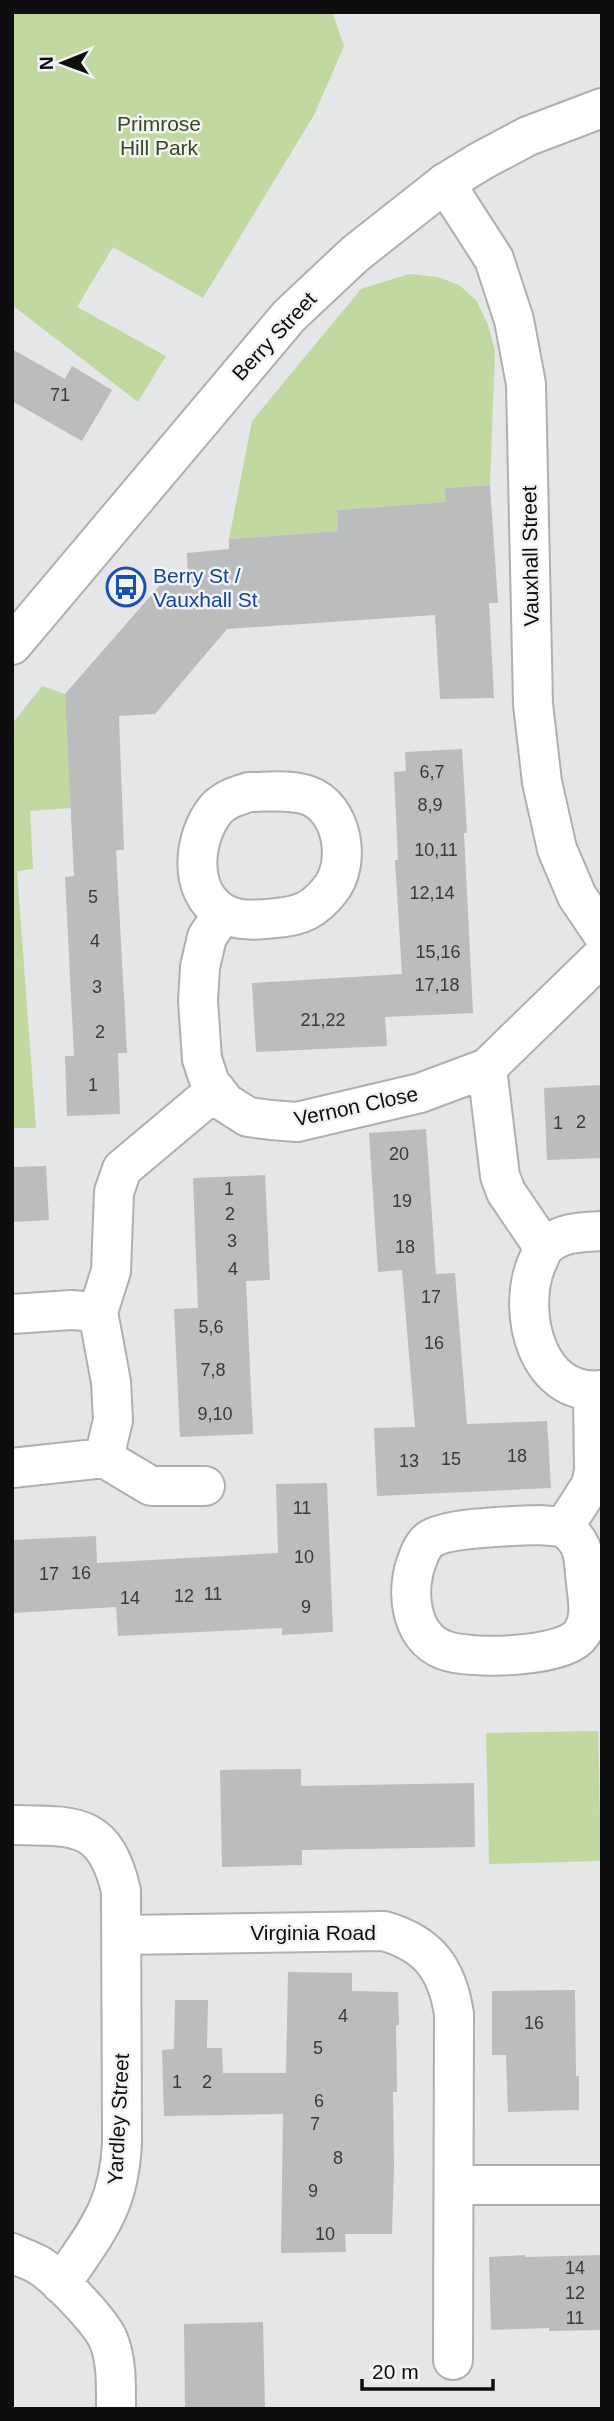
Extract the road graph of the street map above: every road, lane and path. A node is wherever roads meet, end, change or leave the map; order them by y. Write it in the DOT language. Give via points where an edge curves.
graph roads {
  1 [pos="602,108"];
  2 [pos="445,183"];
  3 [pos="12,645"];
  4 [pos="223,913"];
  5 [pos="602,933"];
  6 [pos="602,956"];
  7 [pos="487,1068"];
  8 [pos="216,1090"];
  9 [pos="602,1231"];
  10 [pos="544,1248"];
  11 [pos="98,1312"];
  12 [pos="12,1314"];
  13 [pos="597,1390"];
  14 [pos="104,1458"];
  15 [pos="12,1468"];
  16 [pos="205,1486"];
  17 [pos="564,1527"];
  18 [pos="12,1825"];
  19 [pos="122,1935"];
  20 [pos="454,2185"];
  21 [pos="602,2185"];
  22 [pos="12,2253"];
  23 [pos="61,2284"];
  24 [pos="453,2360"];
  25 [pos="116,2409"];
  1 -- 2 [label="street, Berry Street" via="528,136"];
  2 -- 3 [label="street, Berry Street" via="355,254 289,316"];
  2 -- 5 [label="street, Vauxhall Street" via="494,259 514,320 526,384 533,705 542,782 557,849 577,896"];
  4 -- 8 [label="street, Vernon Close" via="207,937 198,1001 202,1059"];
  6 -- 7 [label="street, Vernon Close"];
  7 -- 8 [label="street, Vernon Close" via="420,1093 297,1122 248,1117"];
  7 -- 10 [label="street" via="499,1175"];
  8 -- 11 [label="street" via="122,1169 114,1192 111,1271"];
  9 -- 10 [label="street" via="561,1236"];
  10 -- 13 [label="street" via="530,1281 537,1352 556,1376 574,1386"];
  11 -- 12 [label="street"];
  11 -- 14 [label="street" via="113,1420"];
  13 -- 17 [label="street" via="591,1486"];
  14 -- 15 [label="street"];
  14 -- 16 [label="street" via="151,1486"];
  17 -- 17 [label="street" via="582,1546 589,1608 580,1637 568,1646 468,1655 441,1650 421,1630 410,1598 411,1581 430,1540 456,1531"];
  18 -- 19 [label="street, Yardley Street" via="73,1827 100,1842 116,1870 121,1891"];
  19 -- 20 [label="street, Virginia Road" via="367,1930 416,1944 444,1975 452,1998"];
  19 -- 23 [label="street, Yardley Street" via="119,2175 103,2223"];
  20 -- 21 [label="street"];
  20 -- 24 [label="street, Virginia Road"];
  22 -- 23 [label="street" via="39,2265"];
  23 -- 25 [label="street" via="108,2339 116,2376"];
}
